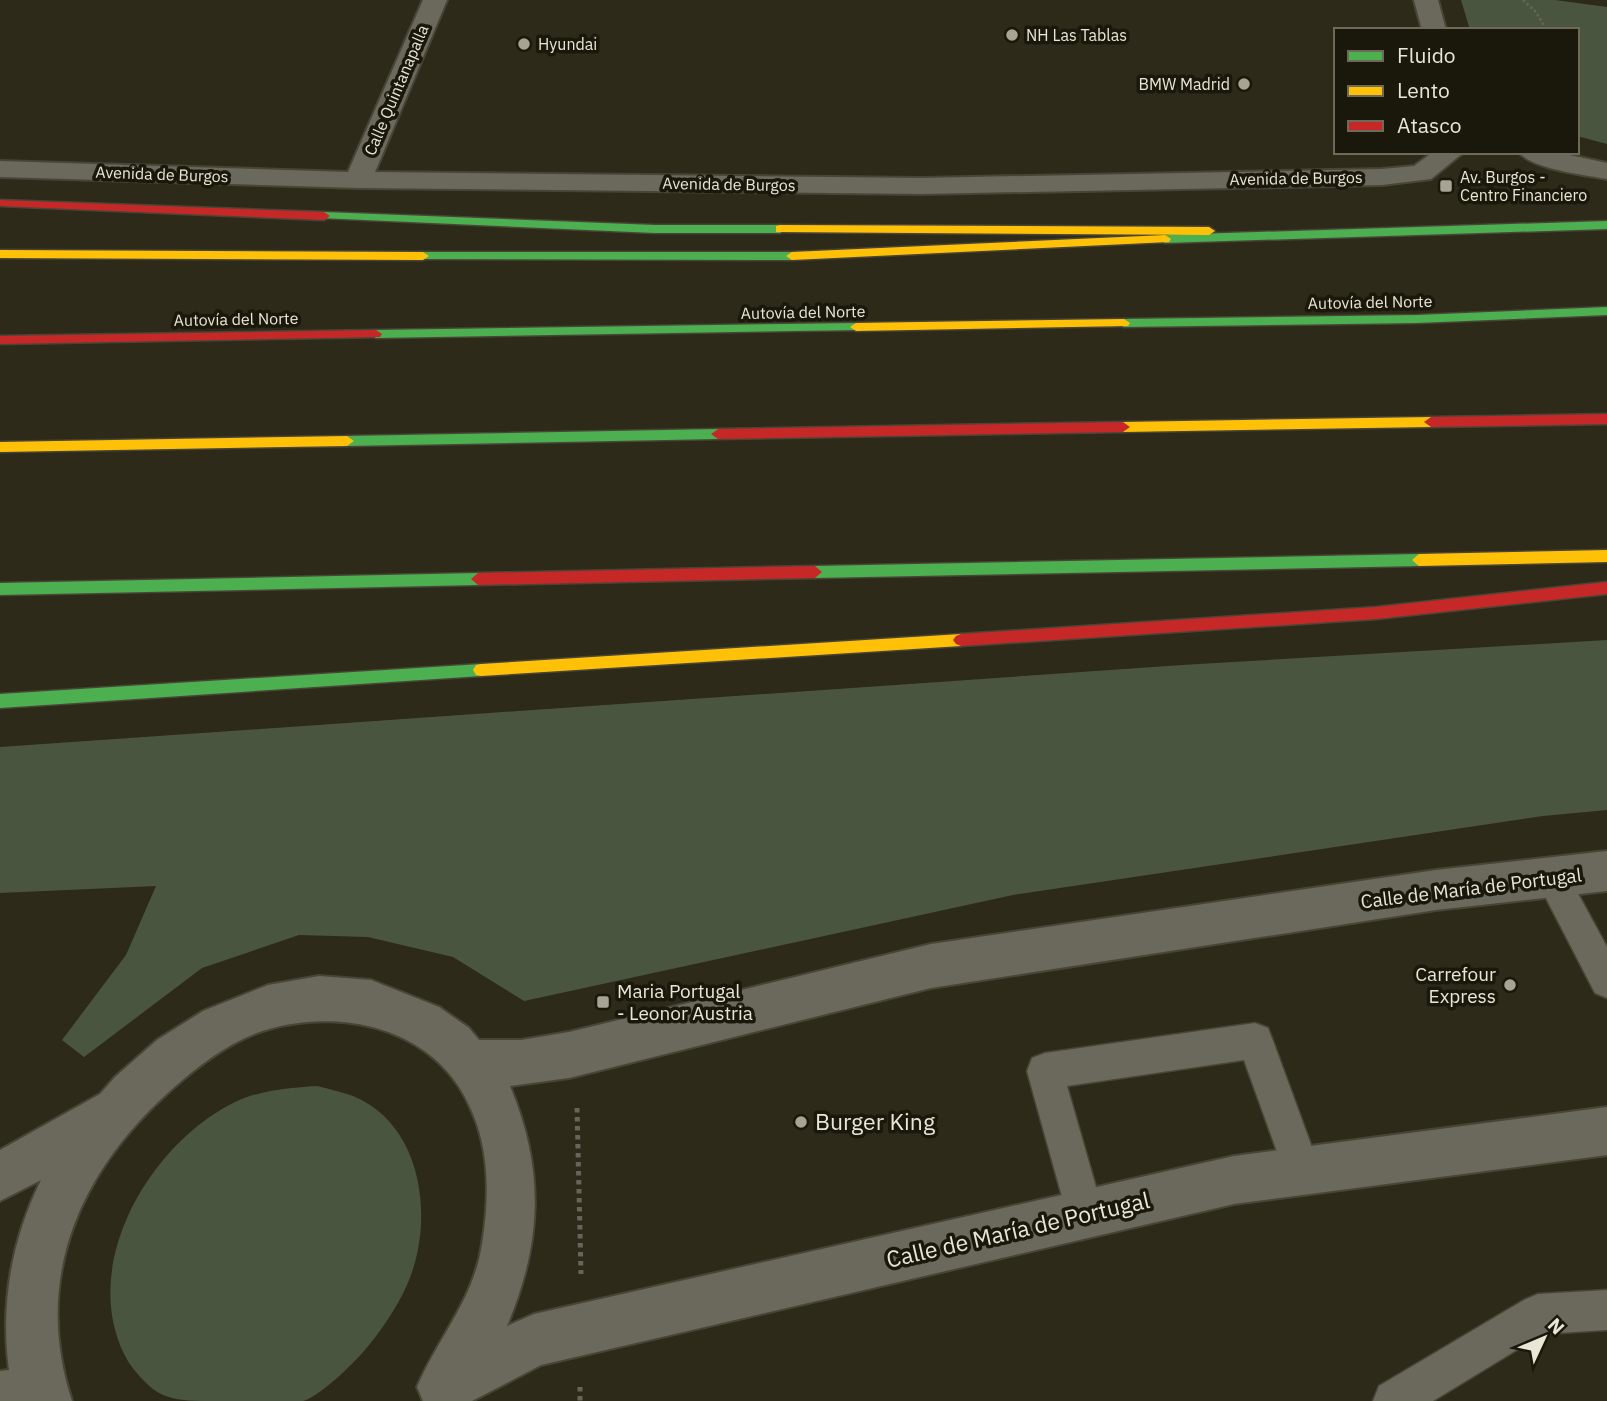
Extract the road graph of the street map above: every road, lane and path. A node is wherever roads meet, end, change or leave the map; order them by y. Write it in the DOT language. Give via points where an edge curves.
graph roads {
  1 [pos="435,0"];
  2 [pos="1426,0"];
  3 [pos="1523,0"];
  4 [pos="1433,28"];
  5 [pos="1544,28"];
  6 [pos="1448,154"];
  7 [pos="1536,154"];
  8 [pos="0,169"];
  9 [pos="1607,171"];
  10 [pos="358,180"];
  11 [pos="0,203"];
  12 [pos="1607,225"];
  13 [pos="1337,232"];
  14 [pos="0,254"];
  15 [pos="1607,310"];
  16 [pos="0,340"];
  17 [pos="1607,419"];
  18 [pos="0,447"];
  19 [pos="1607,556"];
  20 [pos="0,589"];
  21 [pos="1607,589"];
  22 [pos="0,701"];
  23 [pos="1607,871"];
  24 [pos="1551,877"];
  25 [pos="1607,981"];
  26 [pos="569,1055"];
  27 [pos="470,1063"];
  28 [pos="113,1110"];
  29 [pos="1607,1131"];
  30 [pos="1302,1172"];
  31 [pos="0,1177"];
  32 [pos="1086,1215"];
  33 [pos="1607,1310"];
  34 [pos="583,1331"];
  35 [pos="439,1394"];
  36 [pos="29,1397"];
  37 [pos="580,1401"];
  38 [pos="1394,1401"];
  1 -- 10 [label="street, Calle Quintanapalla"];
  2 -- 4 [label="street"];
  3 -- 5 [label="path"];
  6 -- 10 [label="street, Avenida de Burgos" via="1421,173 1382,177 922,186"];
  7 -- 9 [label="street"];
  8 -- 10 [label="street, Avenida de Burgos"];
  11 -- 13 [label="main road" via="655,229"];
  12 -- 13 [label="main road"];
  13 -- 14 [label="main road" via="757,257"];
  15 -- 16 [label="main road, Autovía del Norte" via="1403,319"];
  17 -- 18 [label="main road"];
  19 -- 20 [label="main road"];
  21 -- 22 [label="main road" via="1376,613"];
  23 -- 24 [label="street, Calle de María de Portugal"];
  24 -- 25 [label="lane"];
  24 -- 26 [label="street, Calle de María de Portugal" via="932,966"];
  26 -- 27 [label="street, Calle de María de Portugal" via="521,1063"];
  26 -- 34 [label="path" via="578,1120"];
  27 -- 28 [label="street" via="423,1023 396,1011 366,1002 302,1001 236,1018 203,1035 170,1056"];
  27 -- 35 [label="street" via="504,1133 512,1209 508,1244 486,1317"];
  28 -- 31 [label="street"];
  28 -- 36 [label="street" via="58,1196 41,1245 32,1295"];
  29 -- 30 [label="street, Calle de María de Portugal"];
  30 -- 32 [label="street, Calle de María de Portugal" via="1234,1180"];
  30 -- 32 [label="lane" via="1255,1041 1045,1071"];
  32 -- 34 [label="street, Calle de María de Portugal"];
  33 -- 38 [label="lane" via="1538,1314"];
  34 -- 35 [label="street, Calle de María de Portugal" via="534,1340"];
  34 -- 37 [label="path"];
}
